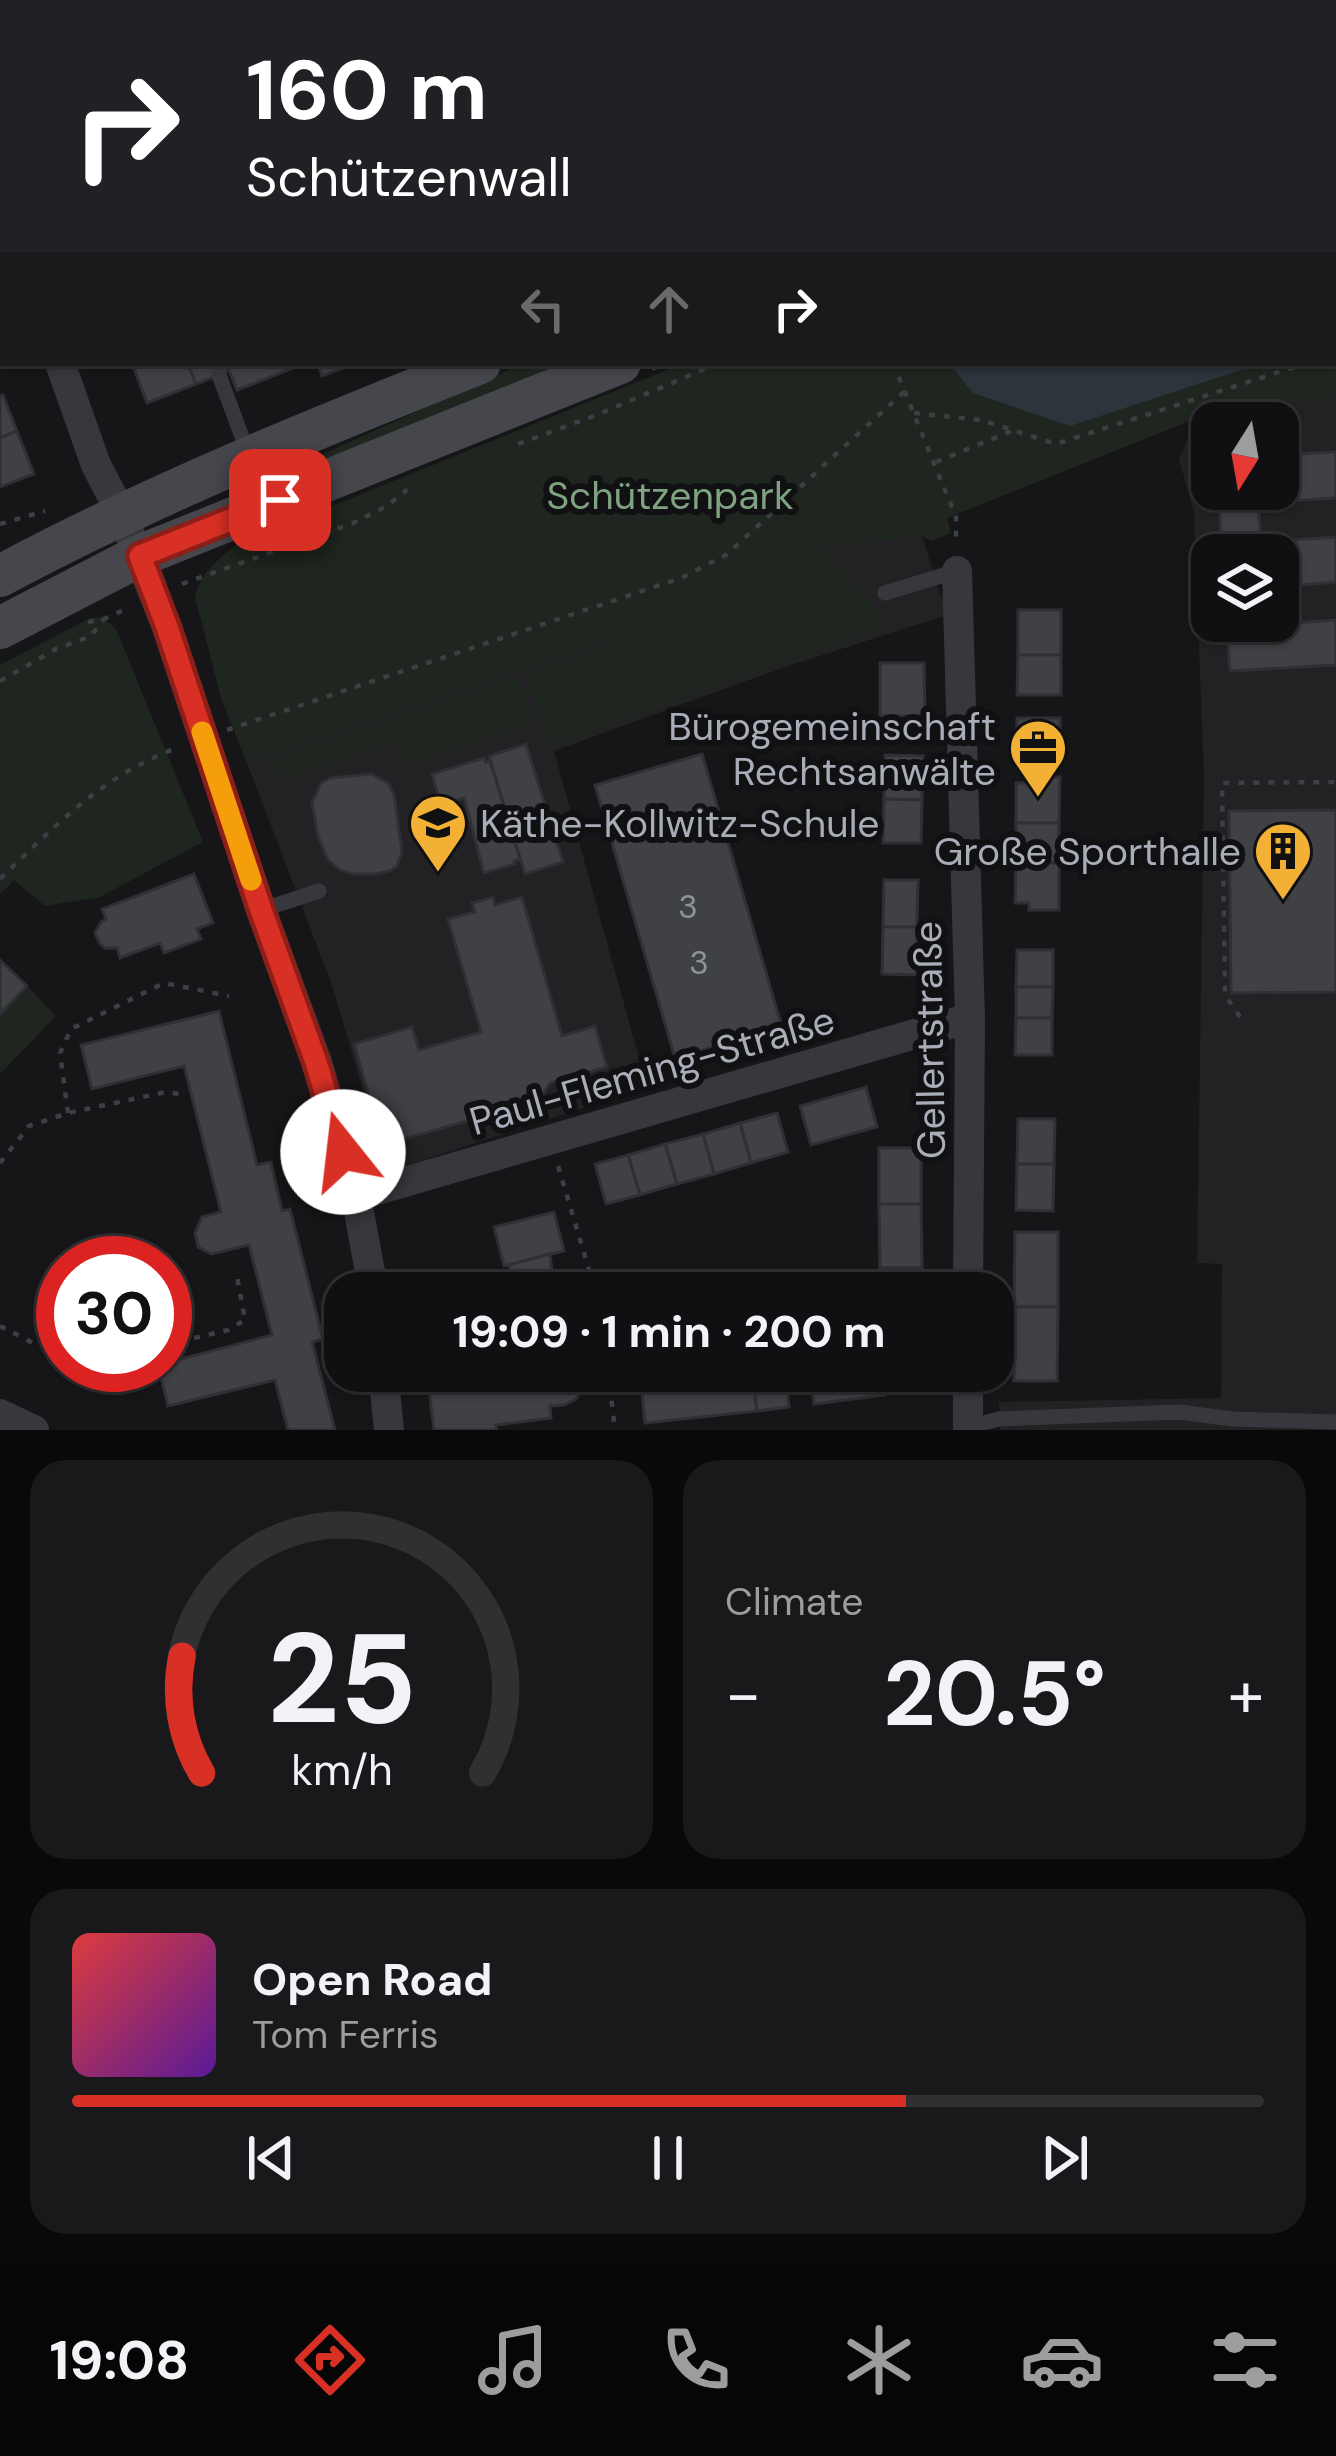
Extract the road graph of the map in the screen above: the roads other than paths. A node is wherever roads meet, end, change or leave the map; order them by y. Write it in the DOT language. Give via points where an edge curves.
graph roads {
  1 [pos="61,366"];
  2 [pos="473,366"];
  3 [pos="613,366"];
  4 [pos="219,375"];
  5 [pos="249,456"];
  6 [pos="122,515"];
  7 [pos="140,556"];
  8 [pos="957,571"];
  9 [pos="3,572"];
  10 [pos="885,593"];
  11 [pos="0,628"];
  12 [pos="320,891"];
  13 [pos="261,910"];
  14 [pos="970,1018"];
  15 [pos="356,1196"];
  16 [pos="370,1272"];
  17 [pos="968,1272"];
  18 [pos="385,1392"];
  19 [pos="965,1392"];
  20 [pos="0,1414"];
  21 [pos="1336,1422"];
  22 [pos="960,1429"];
  23 [pos="34,1430"];
  24 [pos="389,1430"];
  1 -- 6 [label="street"];
  2 -- 5 [label="main road"];
  3 -- 7 [label="main road"];
  4 -- 5 [label="lane"];
  5 -- 6 [label="main road"];
  6 -- 7 [label="street"];
  6 -- 9 [label="main road"];
  7 -- 11 [label="main road"];
  7 -- 13 [label="street"];
  8 -- 10 [label="lane"];
  8 -- 14 [label="street, Gellertstraße"];
  12 -- 13 [label="lane"];
  13 -- 15 [label="street"];
  14 -- 15 [label="street, Paul-Fleming-Straße"];
  14 -- 17 [label="street, Gellertstraße"];
  15 -- 16 [label="street"];
  18 -- 24 [label="street"];
  19 -- 22 [label="street"];
  20 -- 23 [label="street"];
  21 -- 22 [label="lane" via="1179,1412 999,1419"];
}
